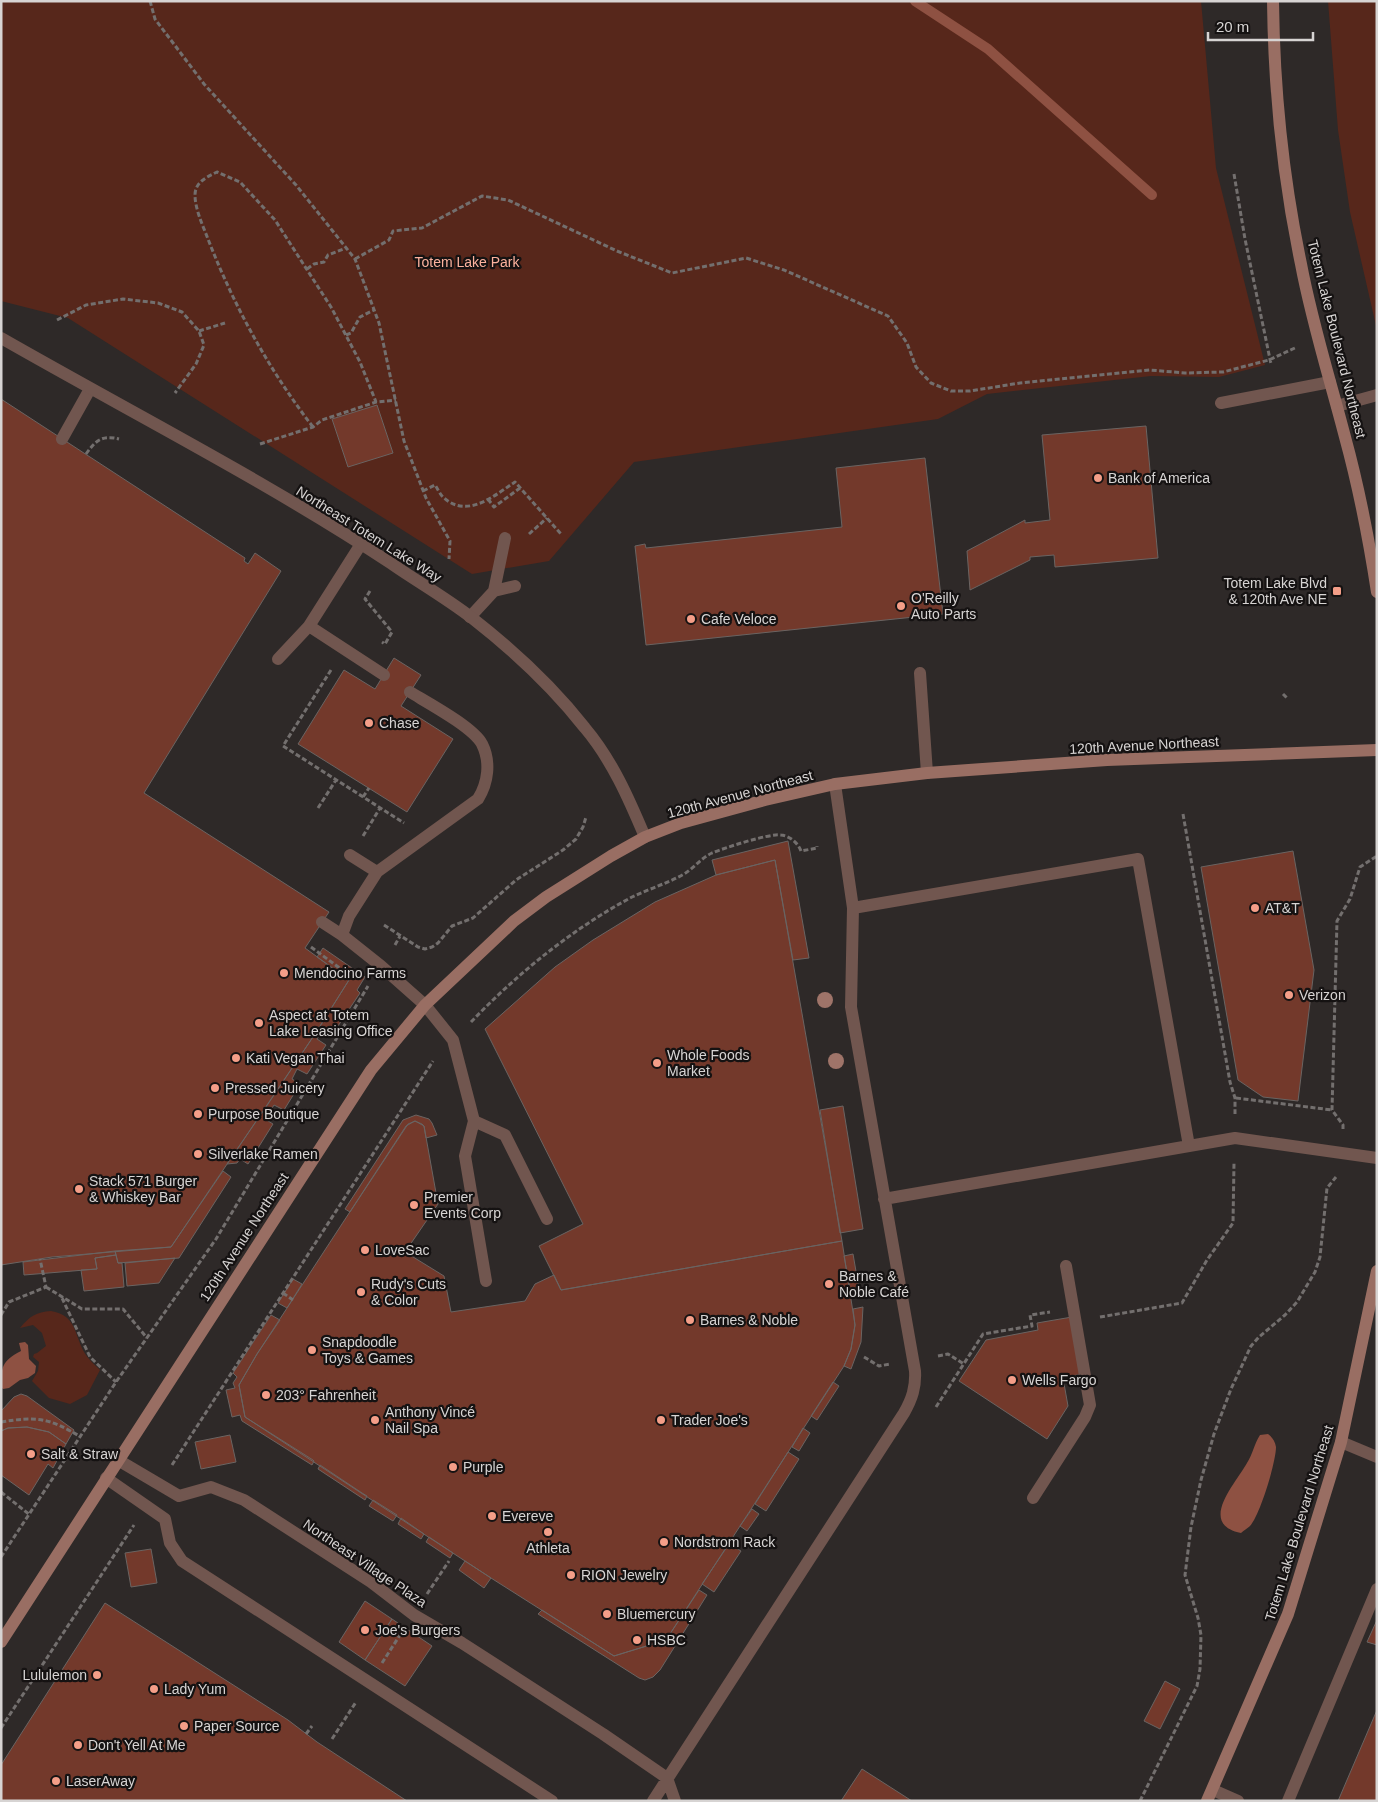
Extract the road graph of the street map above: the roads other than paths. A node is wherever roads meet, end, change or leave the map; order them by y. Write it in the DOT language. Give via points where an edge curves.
graph roads {
  1 [pos="1273,1"];
  2 [pos="1,338"];
  3 [pos="1330,382"];
  4 [pos="90,389"];
  5 [pos="1377,395"];
  6 [pos="1221,403"];
  7 [pos="1337,406"];
  8 [pos="62,439"];
  9 [pos="505,538"];
  10 [pos="361,544"];
  11 [pos="515,586"];
  12 [pos="494,591"];
  13 [pos="1377,592"];
  14 [pos="470,617"];
  15 [pos="309,626"];
  16 [pos="278,659"];
  17 [pos="920,673"];
  18 [pos="384,675"];
  19 [pos="410,692"];
  20 [pos="1377,750"];
  21 [pos="927,773"];
  22 [pos="835,784"];
  23 [pos="645,837"];
  24 [pos="350,855"];
  25 [pos="377,872"];
  26 [pos="853,908"];
  27 [pos="322,922"];
  28 [pos="342,935"];
  29 [pos="425,1005"];
  30 [pos="474,1121"];
  31 [pos="1189,1146"];
  32 [pos="1377,1158"];
  33 [pos="884,1199"];
  34 [pos="547,1218"];
  35 [pos="1066,1266"];
  36 [pos="1377,1271"];
  37 [pos="486,1281"];
  38 [pos="1341,1442"];
  39 [pos="1377,1457"];
  40 [pos="118,1460"];
  41 [pos="106,1478"];
  42 [pos="1033,1498"];
  43 [pos="1377,1589"];
  44 [pos="1,1642"];
  45 [pos="667,1778"];
  46 [pos="1210,1795"];
  47 [pos="552,1801"];
  48 [pos="653,1801"];
  49 [pos="675,1801"];
  50 [pos="1238,1801"];
  51 [pos="1288,1801"];
  1 -- 3 [label="street, Totem Lake Boulevard Northeast" via="1278,117 1288,191 1301,265"];
  2 -- 4 [label="street, Northeast Totem Lake Way"];
  3 -- 6 [label="street"];
  3 -- 7 [label="street, Totem Lake Boulevard Northeast"];
  4 -- 8 [label="street"];
  4 -- 10 [label="street, Northeast Totem Lake Way" via="213,456"];
  5 -- 7 [label="street"];
  7 -- 13 [label="street, Totem Lake Boulevard Northeast" via="1370,545"];
  9 -- 12 [label="street"];
  10 -- 14 [label="street, Northeast Totem Lake Way"];
  10 -- 15 [label="street"];
  11 -- 12 [label="street"];
  12 -- 14 [label="street"];
  14 -- 23 [label="street, Northeast Totem Lake Way" via="551,688 586,728 609,762"];
  15 -- 16 [label="street"];
  15 -- 18 [label="street"];
  17 -- 21 [label="street"];
  19 -- 25 [label="street" via="470,730 482,743 487,777 478,799"];
  20 -- 21 [label="street, 120th Avenue Northeast" via="1107,760"];
  21 -- 22 [label="street, 120th Avenue Northeast"];
  22 -- 23 [label="street, 120th Avenue Northeast" via="690,820"];
  22 -- 26 [label="street"];
  23 -- 29 [label="street, 120th Avenue Northeast" via="554,892 514,921"];
  24 -- 25 [label="street"];
  25 -- 28 [label="street" via="349,916"];
  26 -- 31 [label="street" via="1138,859"];
  26 -- 33 [label="street" via="851,1008"];
  27 -- 28 [label="street"];
  28 -- 29 [label="street"];
  29 -- 30 [label="street" via="454,1040"];
  29 -- 40 [label="street, 120th Avenue Northeast" via="371,1070"];
  30 -- 34 [label="street" via="505,1135"];
  30 -- 37 [label="street" via="465,1156"];
  31 -- 32 [label="street" via="1235,1138"];
  31 -- 33 [label="street"];
  33 -- 45 [label="street" via="915,1371 911,1402"];
  35 -- 42 [label="street" via="1090,1404"];
  36 -- 38 [label="street, Totem Lake Boulevard Northeast"];
  38 -- 39 [label="street"];
  38 -- 46 [label="street, Totem Lake Boulevard Northeast" via="1288,1614"];
  40 -- 41 [label="street, 120th Avenue Northeast"];
  40 -- 45 [label="street, Northeast Village Plaza" via="179,1496 211,1487 244,1500 371,1582 414,1615"];
  41 -- 44 [label="street, 120th Avenue Northeast"];
  41 -- 47 [label="street" via="165,1519 170,1543 182,1561"];
  43 -- 51 [label="street"];
  45 -- 48 [label="street"];
  45 -- 49 [label="street"];
  46 -- 50 [label="street"];
}
